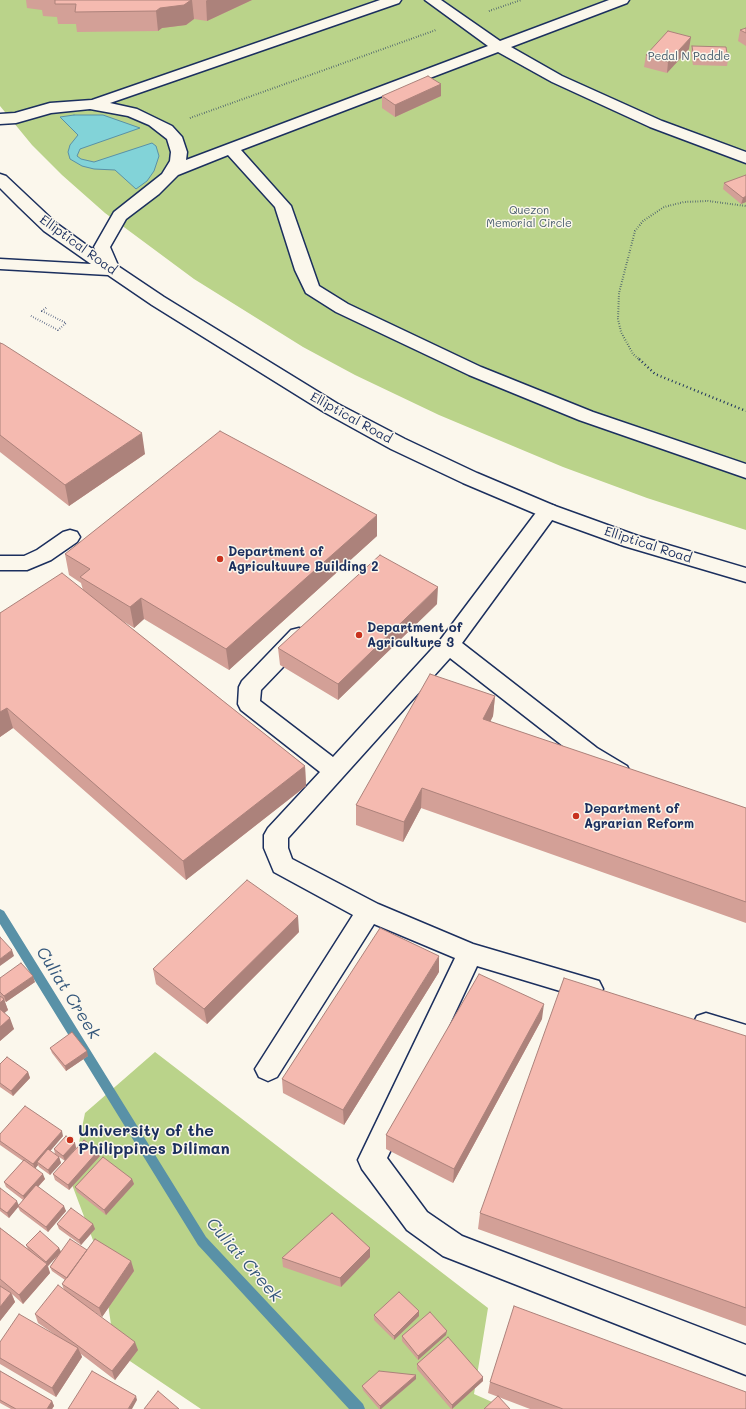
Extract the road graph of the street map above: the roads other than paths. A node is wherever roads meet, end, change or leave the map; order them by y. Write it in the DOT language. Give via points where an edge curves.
graph roads {
  1 [pos="394,0"];
  2 [pos="432,0"];
  3 [pos="622,0"];
  4 [pos="498,46"];
  5 [pos="90,104"];
  6 [pos="0,119"];
  7 [pos="231,148"];
  8 [pos="746,158"];
  9 [pos="172,172"];
  10 [pos="0,179"];
  11 [pos="0,264"];
  12 [pos="111,270"];
  13 [pos="746,471"];
  14 [pos="548,511"];
  15 [pos="70,537"];
  16 [pos="0,563"];
  17 [pos="746,575"];
  18 [pos="311,625"];
  19 [pos="449,645"];
  20 [pos="335,772"];
  21 [pos="636,782"];
  22 [pos="369,911"];
  23 [pos="469,953"];
  24 [pos="611,996"];
  25 [pos="686,1018"];
  26 [pos="746,1036"];
  27 [pos="268,1069"];
  28 [pos="746,1360"];
  1 -- 5 [label="main road"];
  2 -- 4 [label="main road"];
  3 -- 4 [label="main road"];
  4 -- 7 [label="main road"];
  4 -- 8 [label="main road" via="535,68 596,98"];
  5 -- 6 [label="main road"];
  5 -- 9 [label="main road" via="132,112 164,128 178,145 178,161"];
  7 -- 9 [label="main road"];
  7 -- 13 [label="main road" via="283,206 312,289 342,308 476,371 586,416"];
  9 -- 12 [label="main road" via="153,191 120,216 110,231 102,247"];
  10 -- 12 [label="main road, Elliptical Road" via="50,227"];
  11 -- 12 [label="main road"];
  12 -- 14 [label="main road, Elliptical Road" via="331,408 441,465"];
  14 -- 17 [label="main road, Elliptical Road" via="631,541"];
  14 -- 19 [label="main road"];
  15 -- 16 [label="main road" via="44,556 27,563"];
  18 -- 20 [label="main road" via="250,687 249,704"];
  19 -- 20 [label="main road"];
  19 -- 21 [label="main road" via="589,754"];
  20 -- 22 [label="main road" via="276,835 278,858 290,870"];
  22 -- 23 [label="main road"];
  22 -- 27 [label="main road"];
  23 -- 24 [label="main road"];
  23 -- 28 [label="main road" via="372,1160 417,1221 453,1246"];
  25 -- 26 [label="main road"];
}
